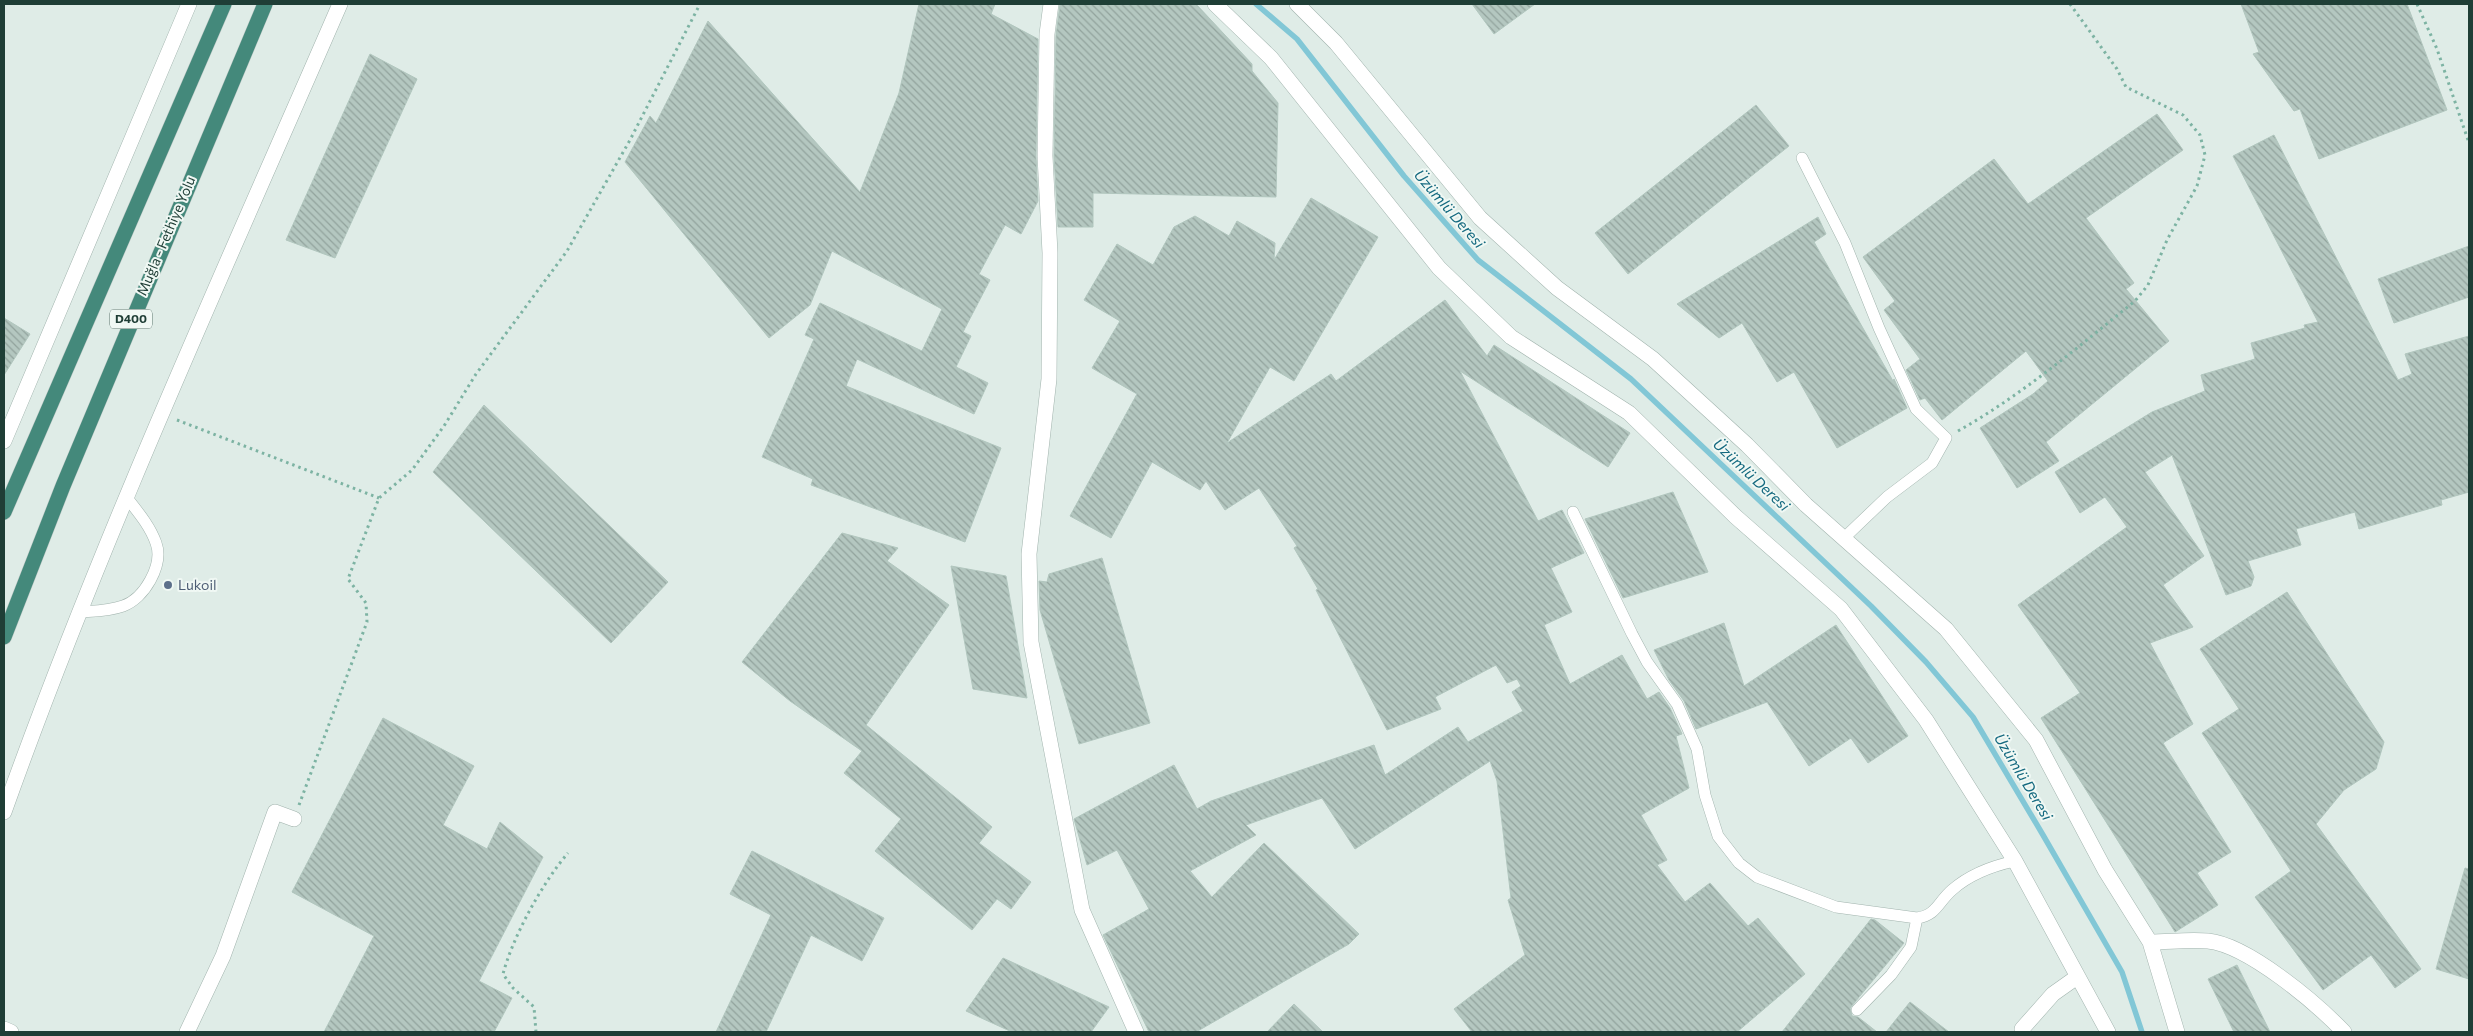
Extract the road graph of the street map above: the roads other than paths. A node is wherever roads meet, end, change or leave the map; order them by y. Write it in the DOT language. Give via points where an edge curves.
graph roads {
  1 [pos="188,4"];
  2 [pos="224,4"];
  3 [pos="264,4"];
  4 [pos="340,4"];
  5 [pos="1051,4"];
  6 [pos="1215,4"];
  7 [pos="1297,4"];
  8 [pos="1802,158"];
  9 [pos="4,441"];
  10 [pos="127,498"];
  11 [pos="4,512"];
  12 [pos="1573,512"];
  13 [pos="1843,539"];
  14 [pos="81,612"];
  15 [pos="4,637"];
  16 [pos="4,812"];
  17 [pos="294,819"];
  18 [pos="2015,861"];
  19 [pos="1917,918"];
  20 [pos="2150,942"];
  21 [pos="2077,977"];
  22 [pos="1857,1010"];
  23 [pos="4,1029"];
  24 [pos="2022,1029"];
  25 [pos="11,1032"];
  26 [pos="187,1032"];
  27 [pos="1136,1032"];
  28 [pos="2108,1032"];
  29 [pos="2177,1032"];
  30 [pos="2344,1032"];
  1 -- 9 [label="street"];
  2 -- 11 [label="highway, D400"];
  3 -- 15 [label="highway, Muğla - Fethiye Yolu / D400" via="63,486"];
  4 -- 10 [label="street"];
  5 -- 27 [label="street" via="1047,34 1045,156 1050,252 1049,379 1029,554 1031,642 1082,910"];
  6 -- 18 [label="street" via="1271,58 1446,274 1511,337 1629,413 1736,517 1841,609 1926,720"];
  7 -- 13 [label="street" via="1336,43 1480,218 1557,288 1653,359"];
  8 -- 13 [label="lane" via="1845,243 1916,409 1946,438 1932,463 1886,497"];
  10 -- 14 [label="street"];
  10 -- 14 [label="lane" via="157,545 156,566 146,588 125,606 108,611"];
  12 -- 19 [label="lane" via="1647,662 1676,704 1697,749 1705,795 1718,836 1739,863 1757,877 1836,907"];
  13 -- 20 [label="street" via="1946,629 2030,733 2105,870"];
  14 -- 16 [label="street"];
  17 -- 26 [label="street" via="275,812 223,956"];
  18 -- 19 [label="lane" via="1986,868 1952,890 1928,916"];
  18 -- 21 [label="street"];
  19 -- 22 [label="lane" via="1911,947 1891,975"];
  20 -- 29 [label="street"];
  20 -- 30 [label="street" via="2208,941 2236,949 2263,965"];
  21 -- 24 [label="street" via="2053,994"];
  21 -- 28 [label="street"];
  23 -- 25 [label="street"];
}
